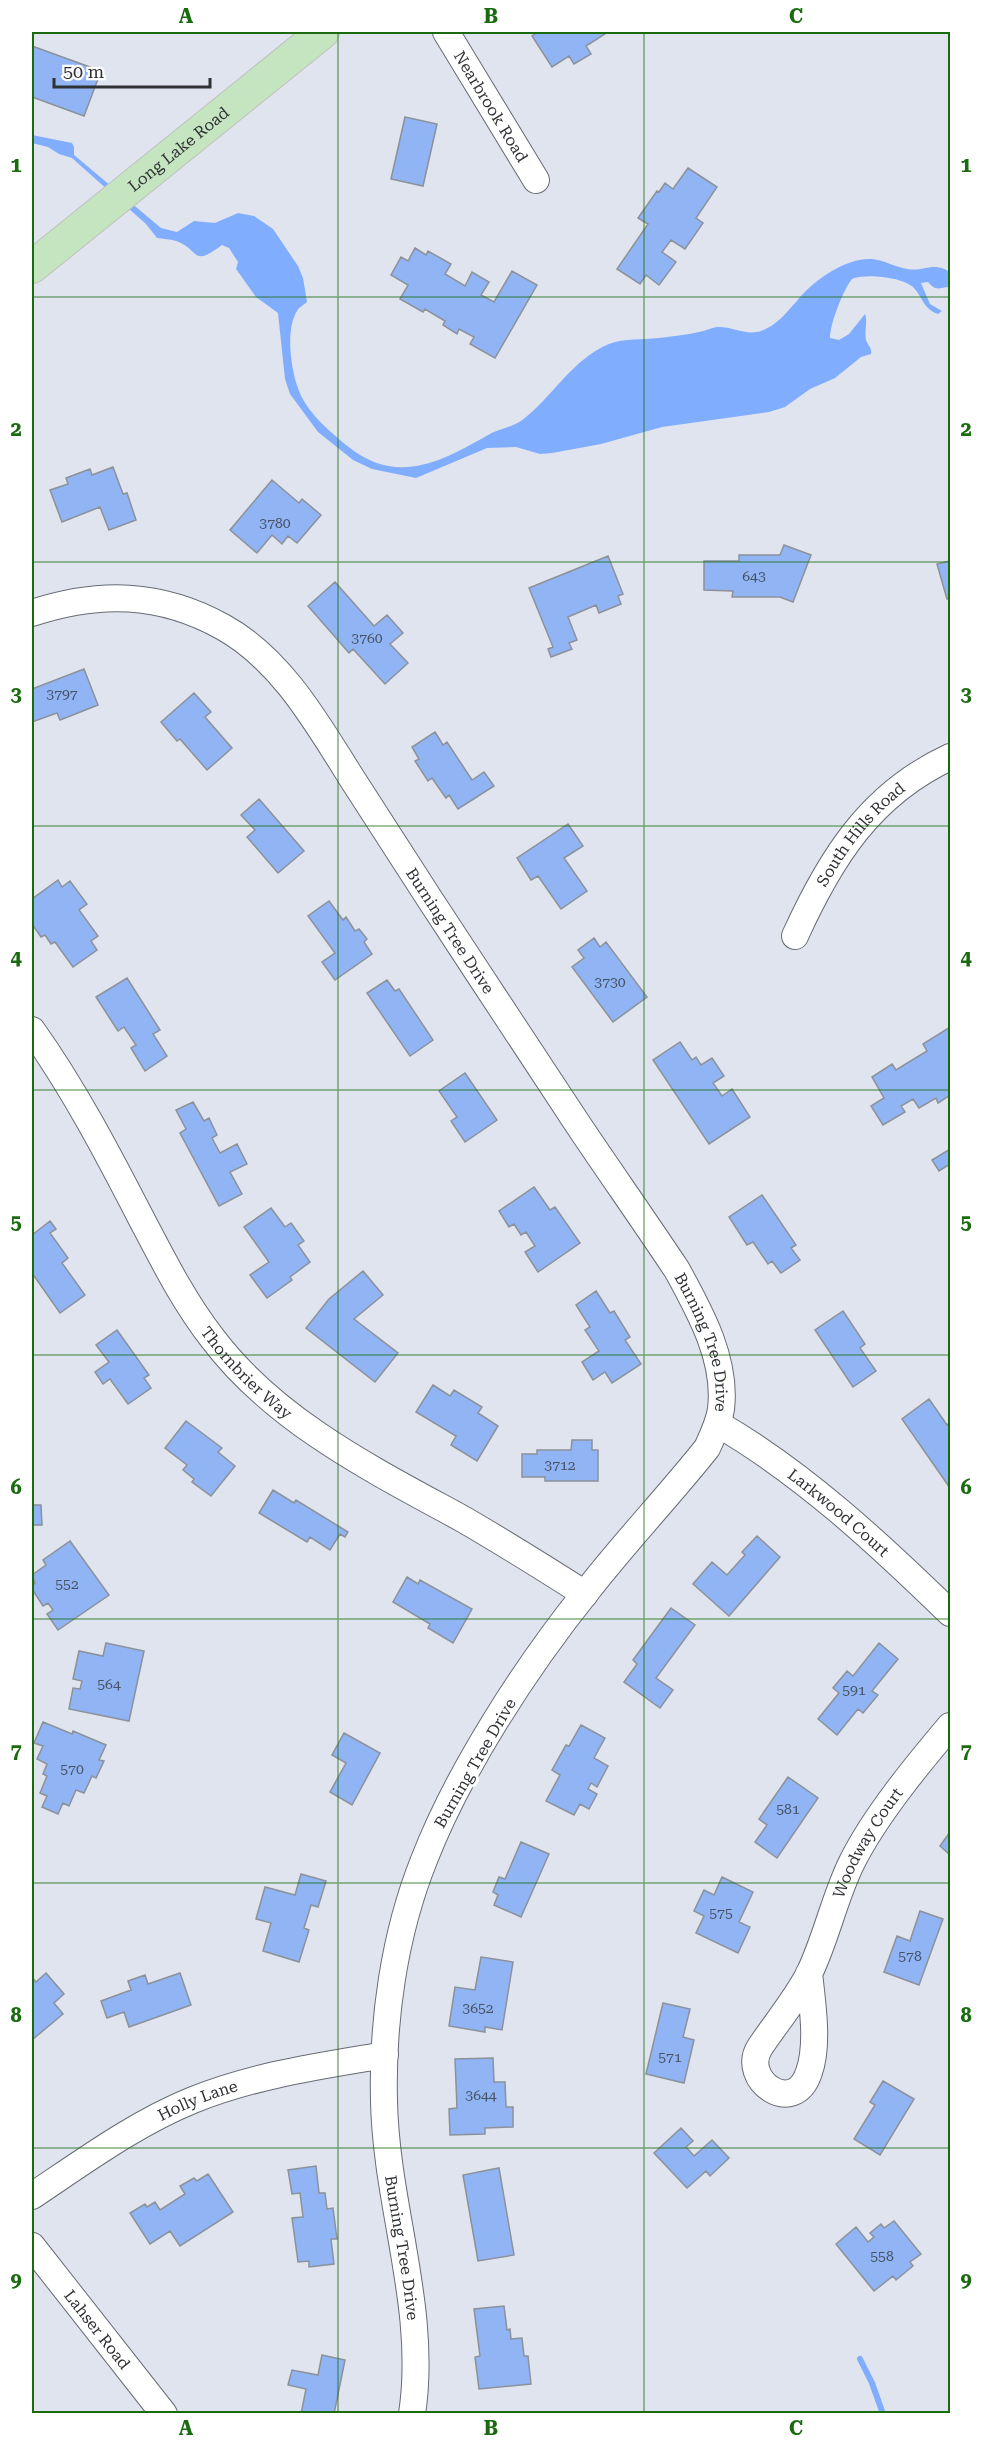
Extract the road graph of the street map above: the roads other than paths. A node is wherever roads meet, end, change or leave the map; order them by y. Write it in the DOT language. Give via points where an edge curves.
graph roads {
  1 [pos="323,32"];
  2 [pos="446,32"];
  3 [pos="536,180"];
  4 [pos="32,267"];
  5 [pos="32,613"];
  6 [pos="951,757"];
  7 [pos="795,936"];
  8 [pos="32,1030"];
  9 [pos="718,1424"];
  10 [pos="585,1594"];
  11 [pos="951,1613"];
  12 [pos="951,1725"];
  13 [pos="809,1973"];
  14 [pos="385,2055"];
  15 [pos="32,2196"];
  16 [pos="32,2246"];
  17 [pos="164,2414"];
  18 [pos="412,2414"];
  1 -- 4 [label="main road, Long Lake Road"];
  2 -- 3 [label="street, Nearbrook Road"];
  5 -- 9 [label="street, Burning Tree Drive" via="105,597 168,606 224,627 293,690 677,1270 716,1357 722,1394"];
  6 -- 7 [label="street, South Hills Road" via="901,787 872,811 828,870"];
  8 -- 10 [label="street, Thornbrier Way" via="93,1128 179,1288 234,1364 274,1401 321,1436"];
  9 -- 10 [label="street, Burning Tree Drive" via="707,1448"];
  9 -- 11 [label="street, Larkwood Court" via="835,1509"];
  10 -- 14 [label="street, Burning Tree Drive" via="493,1727 427,1852 413,1893 390,1992"];
  12 -- 13 [label="street, Woodway Court" via="898,1792 853,1860"];
  14 -- 15 [label="street, Holly Lane" via="288,2071 192,2100 145,2124"];
  14 -- 18 [label="street, Burning Tree Drive" via="386,2147 415,2337"];
  16 -- 17 [label="street, Lahser Road"];
}
